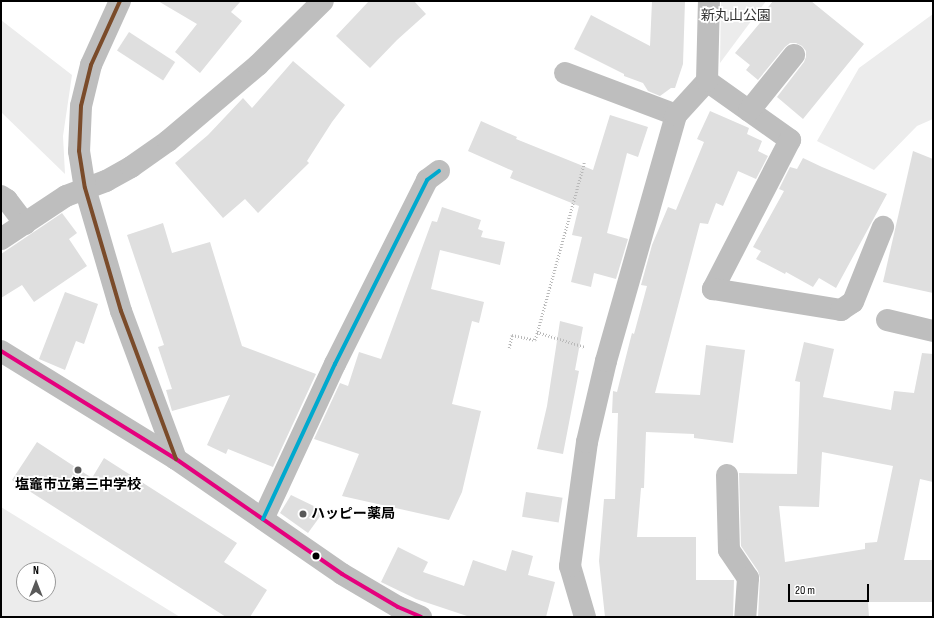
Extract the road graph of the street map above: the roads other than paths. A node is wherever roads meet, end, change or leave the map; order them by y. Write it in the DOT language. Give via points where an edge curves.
graph roads {
  1 [pos="120,1"];
  2 [pos="323,1"];
  3 [pos="709,1"];
  4 [pos="794,55"];
  5 [pos="565,73"];
  6 [pos="707,81"];
  7 [pos="749,110"];
  8 [pos="676,115"];
  9 [pos="439,171"];
  10 [pos="85,188"];
  11 [pos="1,196"];
  12 [pos="25,224"];
  13 [pos="883,227"];
  14 [pos="1,239"];
  15 [pos="887,320"];
  16 [pos="933,331"];
  17 [pos="1,351"];
  18 [pos="176,459"];
  19 [pos="727,475"];
  20 [pos="263,519"];
  21 [pos="395,612"];
  22 [pos="421,617"];
  23 [pos="585,617"];
  24 [pos="745,617"];
  1 -- 10 [label="street" via="91,65 81,106 79,151"];
  2 -- 10 [label="street" via="258,65 168,142 132,167 106,181"];
  3 -- 6 [label="street"];
  4 -- 7 [label="street"];
  5 -- 8 [label="street"];
  6 -- 7 [label="street"];
  6 -- 8 [label="street"];
  7 -- 13 [label="street" via="790,140 713,289 841,310 853,302"];
  8 -- 23 [label="street" via="606,361 588,442 570,566"];
  9 -- 20 [label="street" via="427,180 335,364"];
  10 -- 12 [label="street" via="66,196"];
  10 -- 18 [label="street" via="120,311"];
  11 -- 12 [label="street"];
  12 -- 14 [label="street"];
  15 -- 16 [label="street"];
  17 -- 18 [label="street"];
  18 -- 20 [label="street"];
  19 -- 24 [label="street" via="728,550 748,578"];
  20 -- 21 [label="street"];
  21 -- 22 [label="street"];
}
